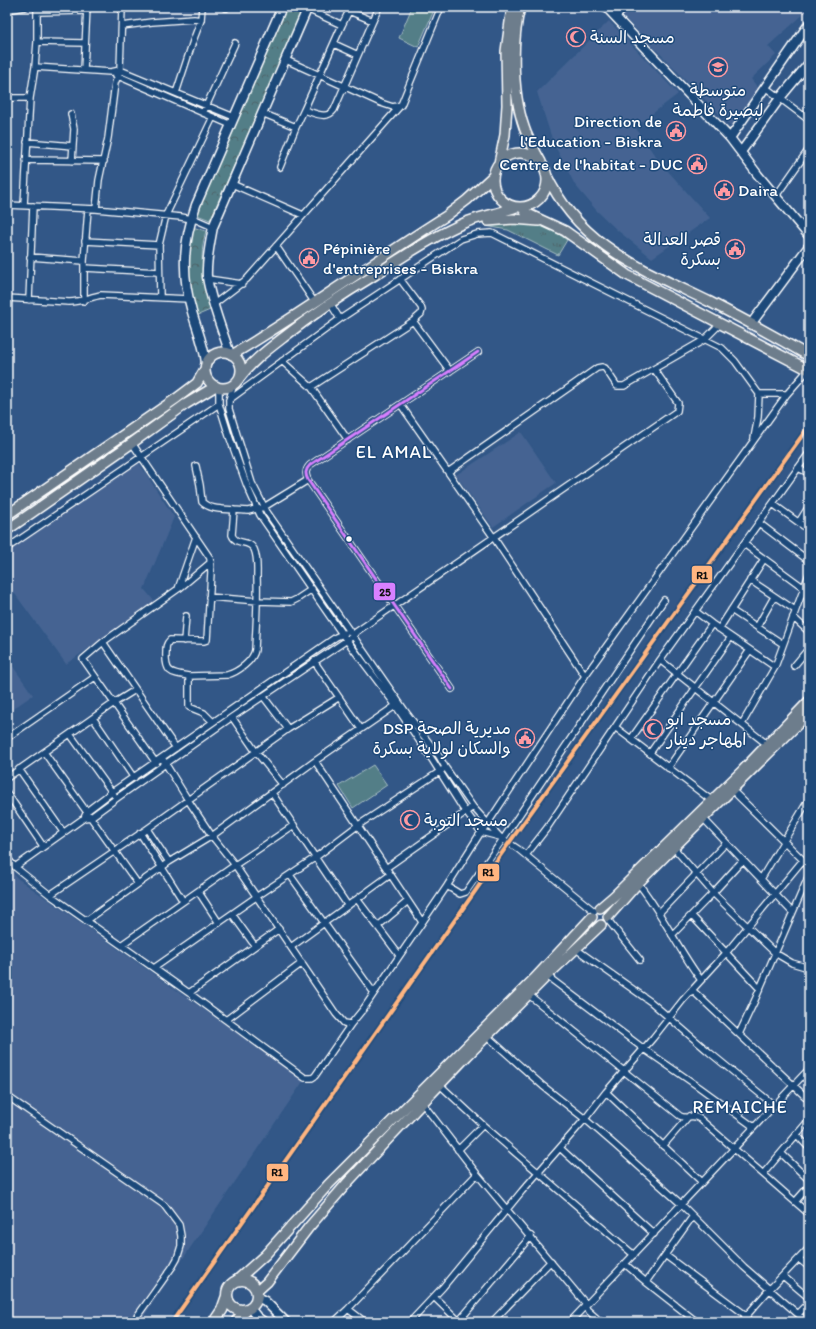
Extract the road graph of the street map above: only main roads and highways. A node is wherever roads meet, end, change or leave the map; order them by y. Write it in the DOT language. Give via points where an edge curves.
graph roads {
  1 [pos="512,7"];
  2 [pos="520,7"];
  3 [pos="499,163"];
  4 [pos="544,170"];
  5 [pos="493,176"];
  6 [pos="519,207"];
  7 [pos="553,224"];
  8 [pos="444,232"];
  9 [pos="612,263"];
  10 [pos="748,327"];
  11 [pos="231,355"];
  12 [pos="809,356"];
  13 [pos="206,366"];
  14 [pos="809,370"];
  15 [pos="236,382"];
  16 [pos="217,387"];
  17 [pos="7,516"];
  18 [pos="7,530"];
  19 [pos="809,701"];
  20 [pos="809,713"];
  21 [pos="595,912"];
  22 [pos="606,921"];
  23 [pos="236,1281"];
  24 [pos="257,1294"];
  25 [pos="227,1296"];
  26 [pos="248,1309"];
  27 [pos="214,1322"];
  28 [pos="236,1322"];
  1 -- 3 [label="main road" via="506,51 505,135"];
  2 -- 4 [label="main road" via="516,43 516,90 527,134"];
  3 -- 4 [label="main road" via="513,154 521,153 536,159"];
  3 -- 5 [label="main road"];
  4 -- 6 [label="main road" via="547,183 544,192 531,205"];
  4 -- 10 [label="main road" via="554,192 572,216 610,250"];
  5 -- 6 [label="main road" via="498,196 508,204"];
  5 -- 11 [label="main road" via="446,216 257,341"];
  6 -- 7 [label="main road" via="526,213"];
  6 -- 8 [label="main road" via="466,222"];
  7 -- 8 [label="main road" via="530,220 498,220"];
  7 -- 9 [label="main road"];
  8 -- 15 [label="main road" via="330,303 258,357"];
  9 -- 10 [label="main road"];
  9 -- 14 [label="main road" via="627,275"];
  10 -- 12 [label="main road"];
  11 -- 13 [label="main road" via="221,352 215,354"];
  11 -- 15 [label="main road" via="236,359 240,369"];
  13 -- 16 [label="main road" via="205,374 208,380"];
  13 -- 17 [label="main road" via="197,383"];
  15 -- 16 [label="main road" via="224,388"];
  16 -- 18 [label="main road" via="186,404"];
  19 -- 21 [label="main road" via="768,745"];
  20 -- 22 [label="main road" via="638,883"];
  21 -- 22 [label="main road" via="596,924"];
  21 -- 22 [label="main road" via="603,908 607,912"];
  21 -- 23 [label="main road" via="534,979 328,1185 265,1255"];
  22 -- 24 [label="main road" via="487,1036 348,1182"];
  23 -- 24 [label="highway" via="247,1281 253,1285"];
  23 -- 25 [label="highway" via="230,1286"];
  24 -- 26 [label="highway" via="254,1306"];
  25 -- 26 [label="highway" via="234,1308"];
  25 -- 27 [label="highway"];
  26 -- 28 [label="highway"];
}
